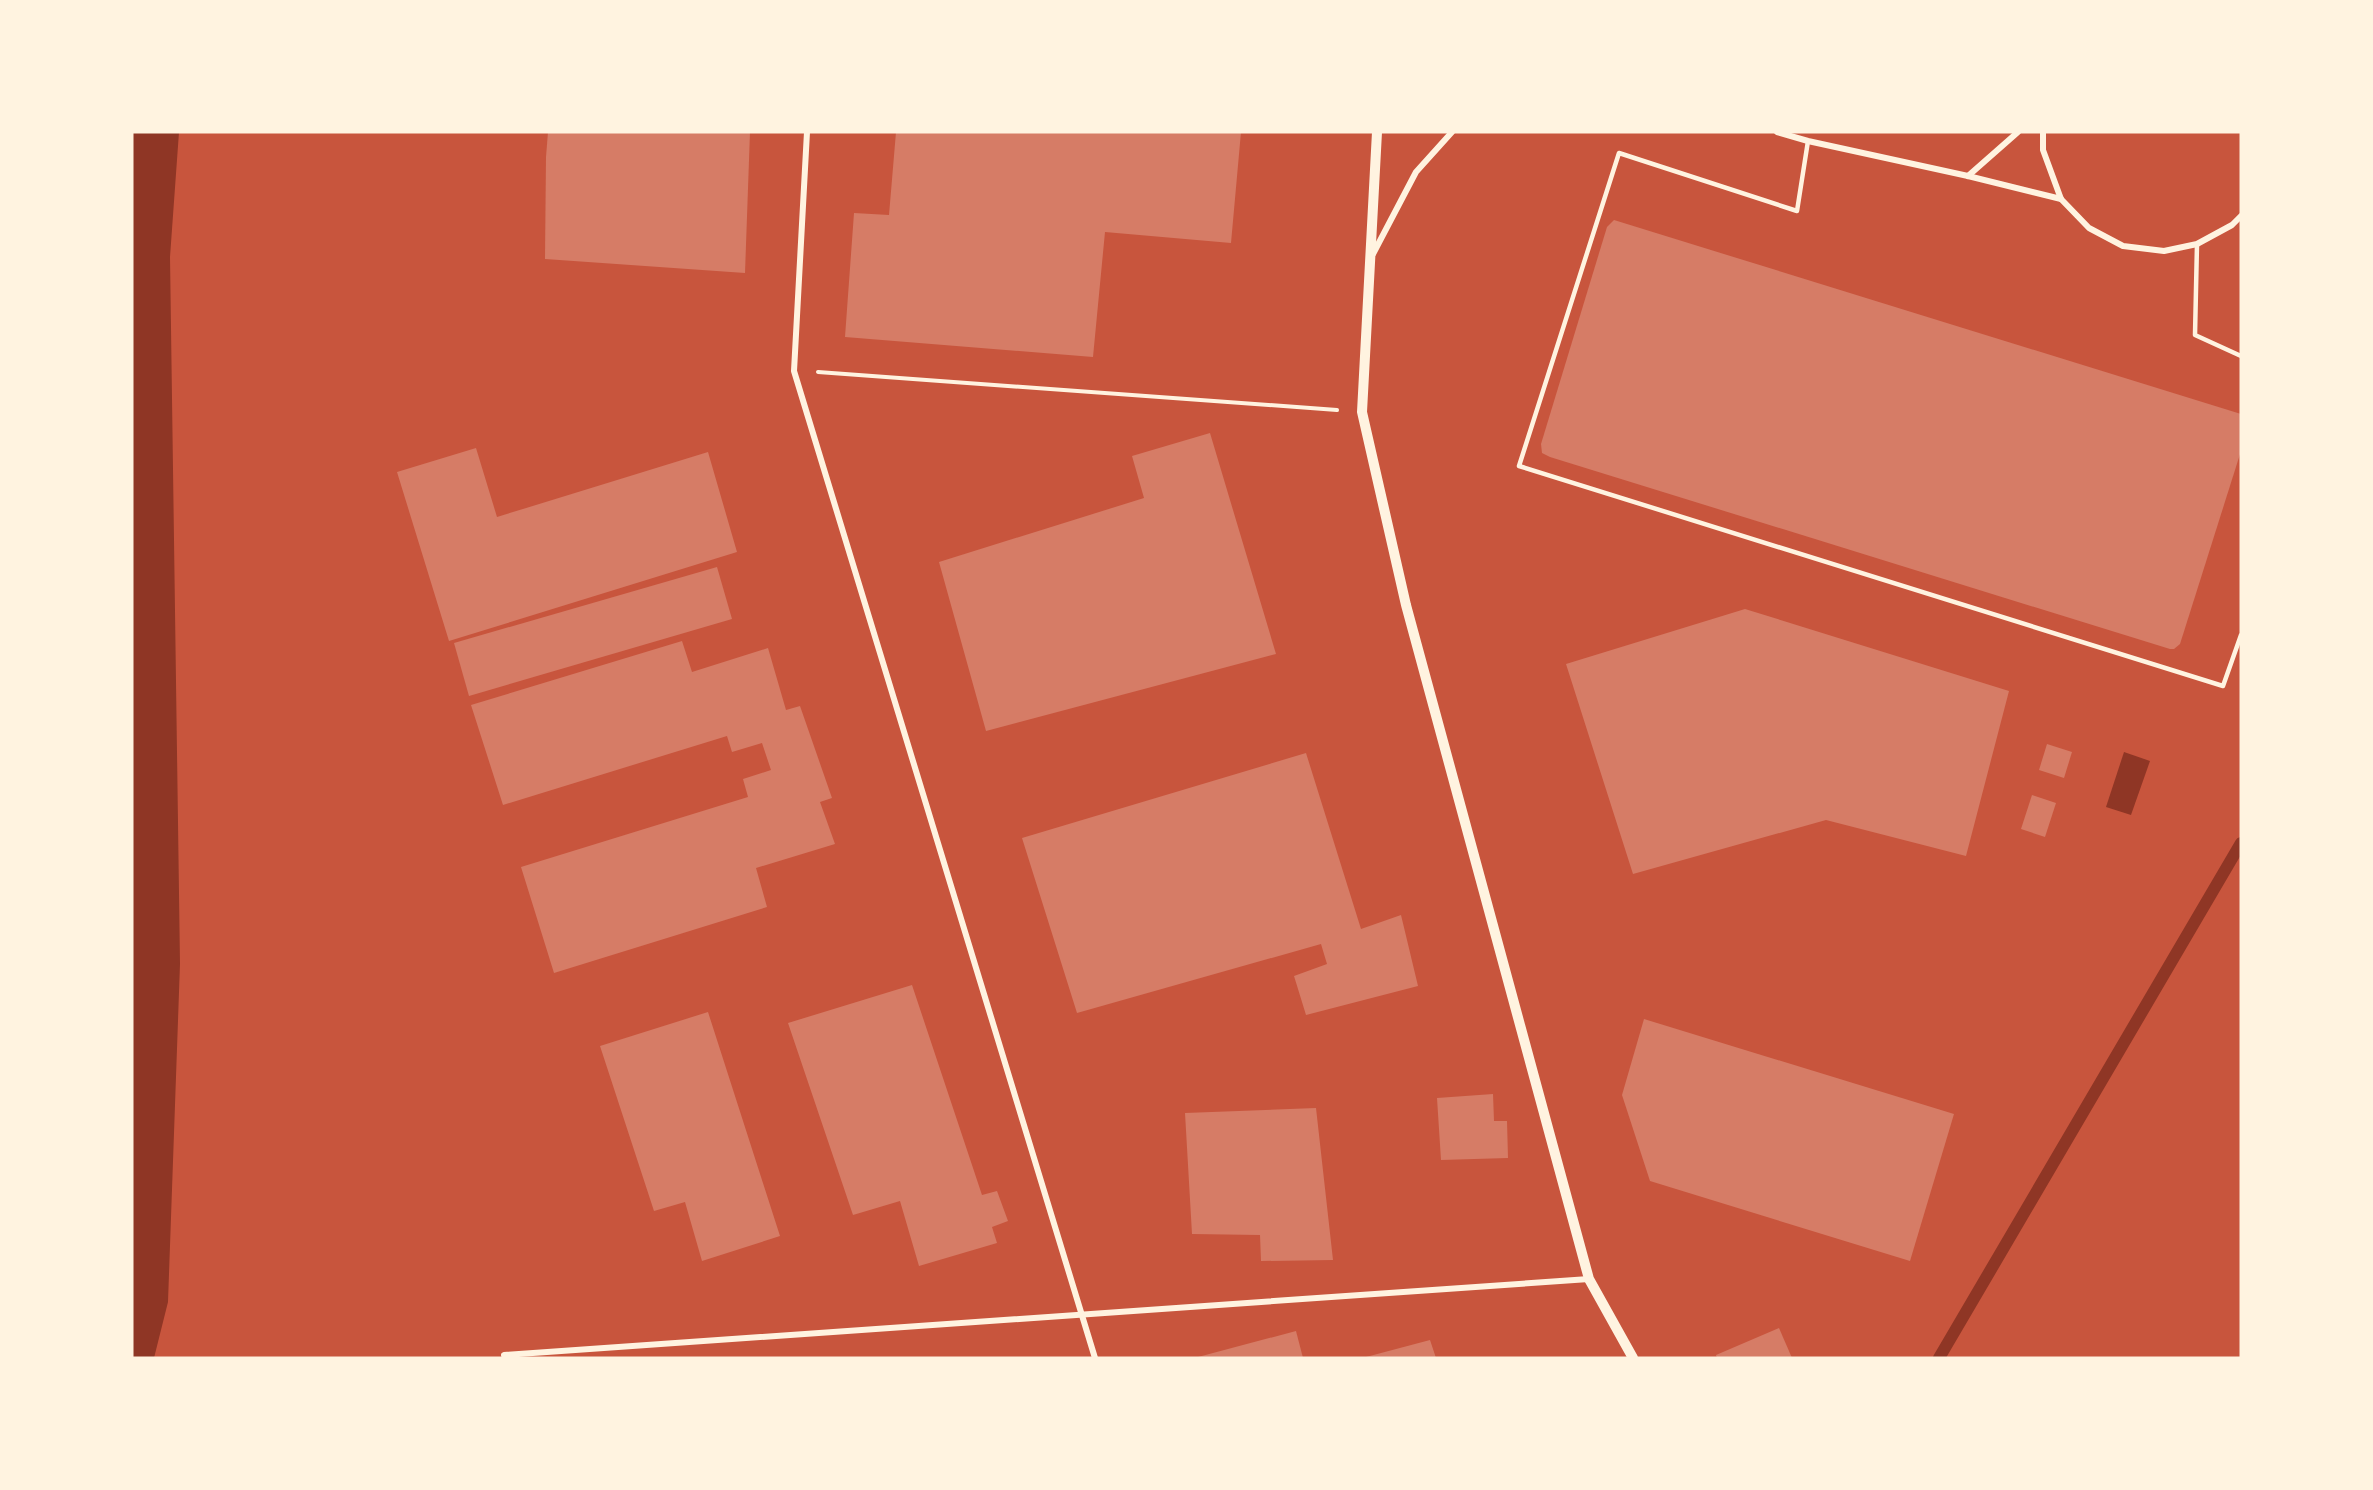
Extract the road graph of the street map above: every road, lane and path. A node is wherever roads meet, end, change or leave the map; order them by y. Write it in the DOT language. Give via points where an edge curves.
graph roads {
  1 [pos="807,132"];
  2 [pos="1377,132"];
  3 [pos="1452,132"];
  4 [pos="1777,132"];
  5 [pos="2018,132"];
  6 [pos="2043,132"];
  7 [pos="1808,141"];
  8 [pos="1968,176"];
  9 [pos="2061,199"];
  10 [pos="2241,216"];
  11 [pos="2197,244"];
  12 [pos="1369,259"];
  13 [pos="2241,356"];
  14 [pos="794,371"];
  15 [pos="1362,412"];
  16 [pos="2241,635"];
  17 [pos="1589,1278"];
  18 [pos="1082,1314"];
  19 [pos="506,1358"];
  20 [pos="1095,1358"];
  21 [pos="1633,1358"];
  1 -- 14 [label="street"];
  2 -- 12 [label="street"];
  3 -- 12 [label="street" via="1416,172"];
  4 -- 7 [label="street"];
  5 -- 8 [label="street"];
  6 -- 9 [label="street" via="2043,150"];
  7 -- 8 [label="street"];
  7 -- 16 [label="lane" via="1797,211 1619,153 1519,466 2223,686"];
  8 -- 9 [label="street"];
  9 -- 11 [label="street" via="2089,228 2123,246 2164,251"];
  10 -- 11 [label="street"];
  11 -- 13 [label="lane" via="2195,335"];
  12 -- 15 [label="street"];
  14 -- 15 [label="path"];
  14 -- 18 [label="street"];
  15 -- 17 [label="street" via="1406,605"];
  17 -- 18 [label="street"];
  17 -- 21 [label="street"];
  18 -- 19 [label="street" via="504,1354"];
  18 -- 20 [label="street"];
}
